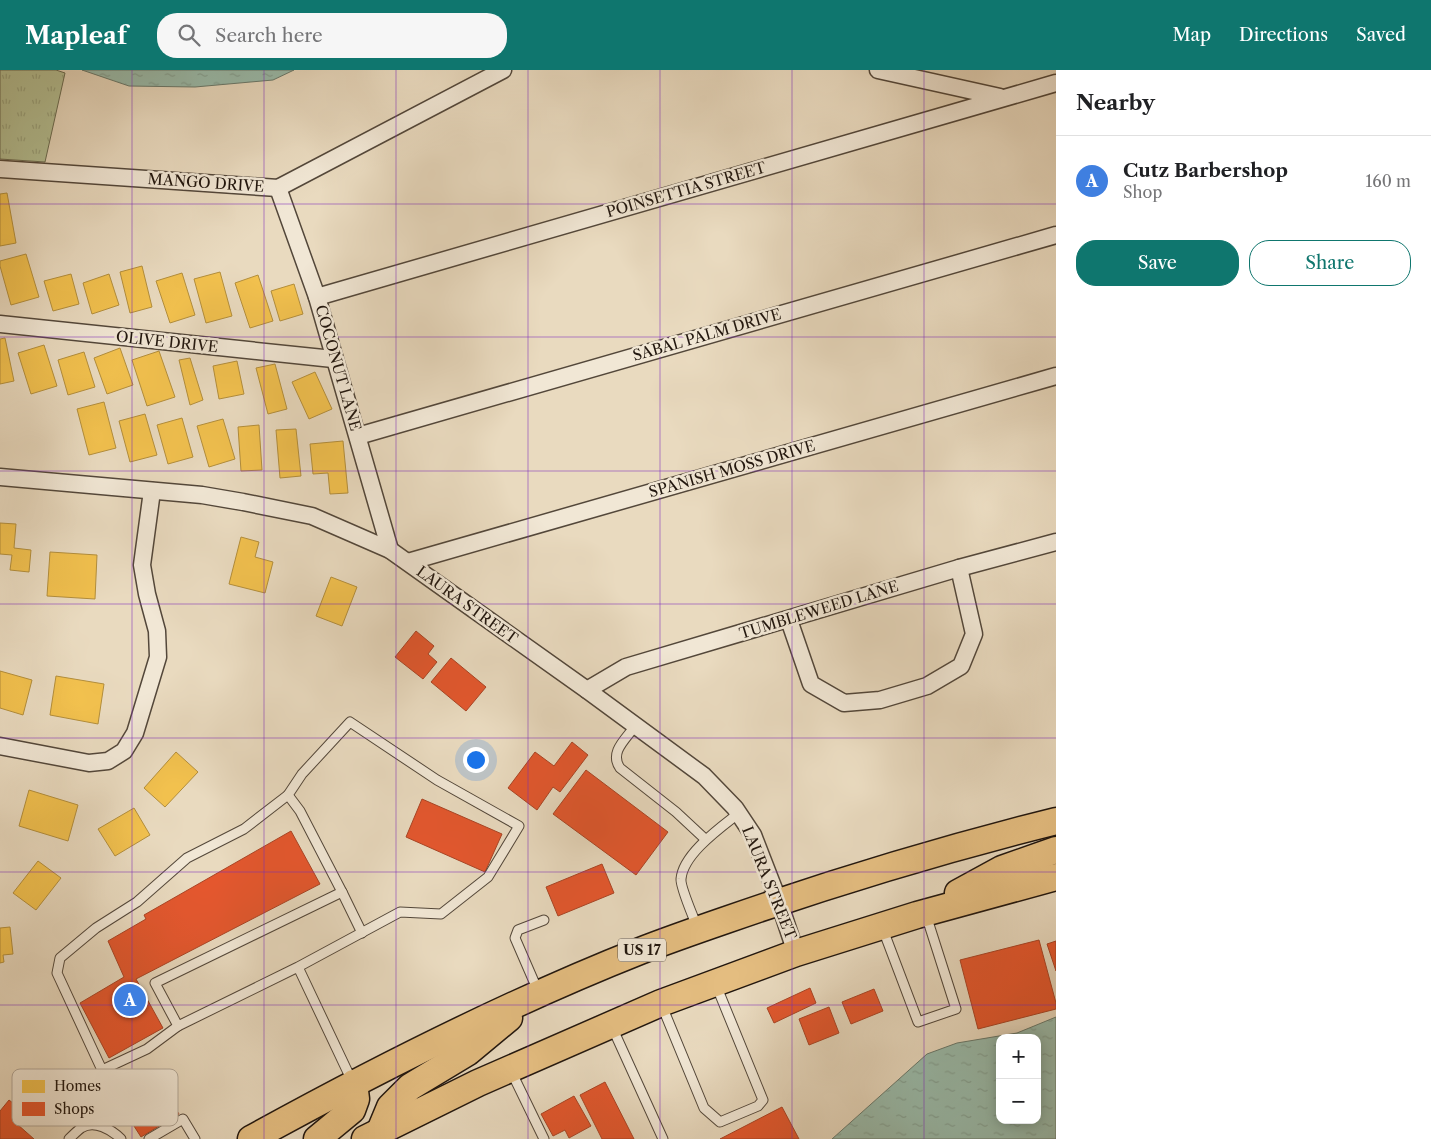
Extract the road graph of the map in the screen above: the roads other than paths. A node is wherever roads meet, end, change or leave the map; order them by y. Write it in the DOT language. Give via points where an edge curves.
graph roads {
  1 [pos="503,70"];
  2 [pos="878,70"];
  3 [pos="1056,83"];
  4 [pos="1002,98"];
  5 [pos="0,169"];
  6 [pos="278,188"];
  7 [pos="1056,235"];
  8 [pos="316,297"];
  9 [pos="0,324"];
  10 [pos="334,359"];
  11 [pos="1056,376"];
  12 [pos="358,436"];
  13 [pos="0,477"];
  14 [pos="152,491"];
  15 [pos="1056,542"];
  16 [pos="390,550"];
  17 [pos="408,562"];
  18 [pos="959,568"];
  19 [pos="789,620"];
  20 [pos="587,690"];
  21 [pos="635,726"];
  22 [pos="0,746"];
  23 [pos="288,795"];
  24 [pos="739,813"];
  25 [pos="1056,821"];
  26 [pos="705,839"];
  27 [pos="1056,850"];
  28 [pos="1056,877"];
  29 [pos="342,892"];
  30 [pos="779,902"];
  31 [pos="921,913"];
  32 [pos="544,920"];
  33 [pos="881,926"];
  34 [pos="698,930"];
  35 [pos="362,933"];
  36 [pos="796,952"];
  37 [pos="298,968"];
  38 [pos="715,983"];
  39 [pos="539,994"];
  40 [pos="661,1003"];
  41 [pos="610,1024"];
  42 [pos="178,1026"];
  43 [pos="102,1069"];
  44 [pos="104,1069"];
  45 [pos="510,1069"];
  46 [pos="354,1083"];
  47 [pos="178,1122"];
  48 [pos="83,1126"];
  49 [pos="100,1126"];
  50 [pos="171,1126"];
  51 [pos="377,1136"];
  52 [pos="69,1139"];
  53 [pos="121,1139"];
  54 [pos="149,1139"];
  55 [pos="195,1139"];
  56 [pos="251,1139"];
  57 [pos="317,1139"];
  58 [pos="544,1139"];
  59 [pos="663,1139"];
  1 -- 6 [label="street, MANGO DRIVE"];
  2 -- 4 [label="street"];
  3 -- 4 [label="street, POINSETTIA STREET"];
  4 -- 8 [label="street, POINSETTIA STREET"];
  5 -- 6 [label="street, MANGO DRIVE"];
  6 -- 8 [label="street, COCONUT LANE"];
  7 -- 12 [label="street, SABAL PALM DRIVE"];
  8 -- 10 [label="street, COCONUT LANE"];
  9 -- 10 [label="street, OLIVE DRIVE"];
  10 -- 12 [label="street, COCONUT LANE"];
  11 -- 17 [label="street, SPANISH MOSS DRIVE"];
  12 -- 16 [label="street, COCONUT LANE"];
  13 -- 14 [label="street, LAURA STREET"];
  14 -- 16 [label="street, LAURA STREET" via="202,495 312,516"];
  14 -- 22 [label="street" via="142,565 157,631 158,657 135,733 124,750 108,761 89,763"];
  15 -- 18 [label="street, TUMBLEWEED LANE"];
  16 -- 17 [label="street, LAURA STREET"];
  17 -- 20 [label="street, LAURA STREET"];
  18 -- 19 [label="street, TUMBLEWEED LANE"];
  18 -- 19 [label="street" via="974,634 961,666 927,686 880,700 844,703 811,684"];
  19 -- 20 [label="street, TUMBLEWEED LANE" via="626,668"];
  20 -- 21 [label="street, LAURA STREET"];
  21 -- 24 [label="street, LAURA STREET" via="704,776"];
  21 -- 26 [label="lane" via="615,755 620,768"];
  23 -- 29 [label="lane" via="300,811"];
  23 -- 35 [label="lane" via="302,774 350,722 437,780 519,826 488,877 441,914 400,912"];
  23 -- 43 [label="lane" via="244,829 187,858 137,902 96,928 60,958 57,973"];
  24 -- 26 [label="lane"];
  24 -- 30 [label="street, LAURA STREET" via="753,835"];
  25 -- 30 [label="main road, US 17" via="970,842"];
  26 -- 34 [label="lane" via="686,864 680,880"];
  27 -- 31 [label="main road" via="1002,868"];
  28 -- 31 [label="main road"];
  29 -- 35 [label="lane"];
  29 -- 42 [label="lane" via="155,983"];
  30 -- 34 [label="main road, US 17"];
  30 -- 36 [label="street, LAURA STREET"];
  31 -- 33 [label="main road"];
  31 -- 33 [label="lane" via="956,1009 918,1022"];
  32 -- 39 [label="lane" via="518,930 515,938"];
  33 -- 36 [label="main road"];
  34 -- 39 [label="main road, US 17" via="641,950"];
  35 -- 37 [label="lane"];
  36 -- 38 [label="main road"];
  37 -- 42 [label="lane"];
  37 -- 46 [label="lane"];
  38 -- 40 [label="main road"];
  38 -- 40 [label="lane" via="763,1100 758,1106 720,1122 704,1108"];
  39 -- 46 [label="main road, US 17"];
  39 -- 51 [label="main road" via="468,1052 410,1086 390,1108"];
  40 -- 41 [label="main road"];
  41 -- 45 [label="main road"];
  41 -- 59 [label="lane"];
  42 -- 44 [label="lane" via="147,1049"];
  45 -- 51 [label="main road"];
  45 -- 58 [label="lane"];
  46 -- 56 [label="main road, US 17"];
  46 -- 57 [label="main road" via="356,1099 352,1110"];
  47 -- 55 [label="lane" via="183,1119"];
  48 -- 52 [label="lane"];
  49 -- 53 [label="lane"];
  50 -- 54 [label="lane"];
}
